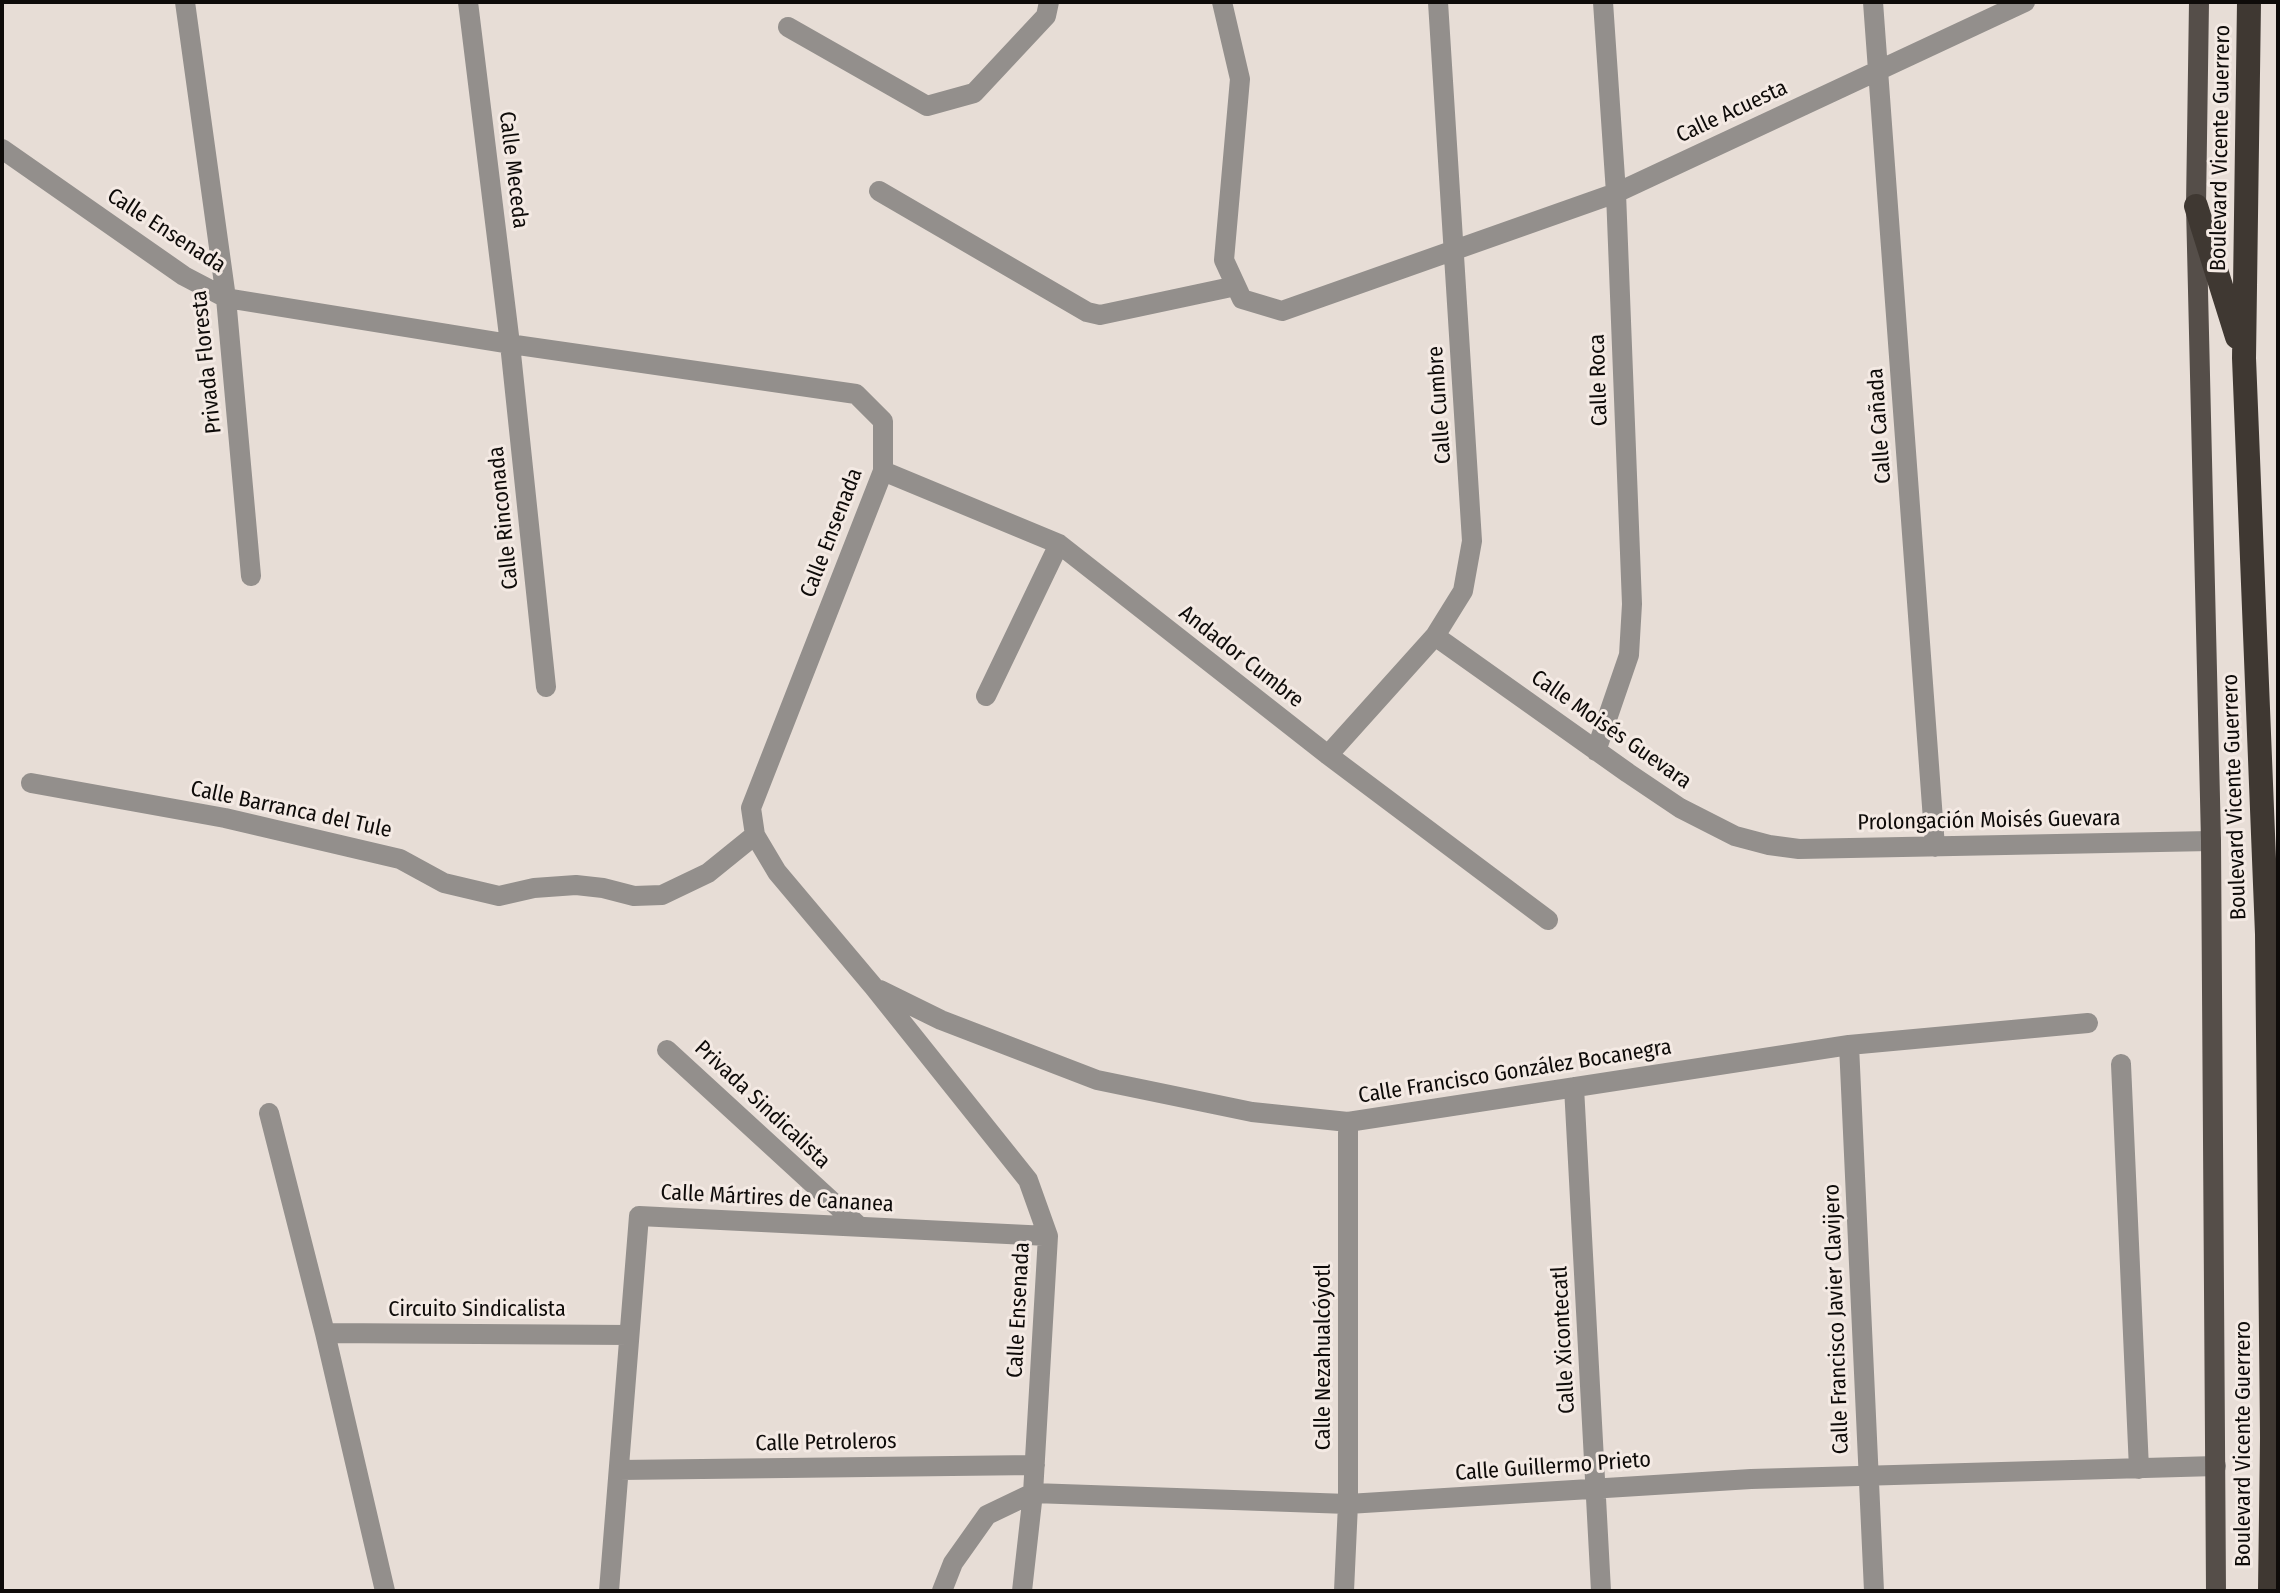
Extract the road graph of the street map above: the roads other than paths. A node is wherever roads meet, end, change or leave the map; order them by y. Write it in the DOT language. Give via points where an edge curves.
graph roads {
  1 [pos="185,2"];
  2 [pos="468,2"];
  3 [pos="1049,2"];
  4 [pos="1222,2"];
  5 [pos="1438,2"];
  6 [pos="1603,2"];
  7 [pos="1873,2"];
  8 [pos="2025,2"];
  9 [pos="2199,2"];
  10 [pos="2249,2"];
  11 [pos="788,27"];
  12 [pos="1879,70"];
  13 [pos="2,149"];
  14 [pos="879,191"];
  15 [pos="1616,193"];
  16 [pos="2196,206"];
  17 [pos="1454,250"];
  18 [pos="1236,286"];
  19 [pos="226,298"];
  20 [pos="510,344"];
  21 [pos="2244,358"];
  22 [pos="883,471"];
  23 [pos="1059,544"];
  24 [pos="251,576"];
  25 [pos="1435,636"];
  26 [pos="546,687"];
  27 [pos="986,696"];
  28 [pos="1596,751"];
  29 [pos="1328,755"];
  30 [pos="31,783"];
  31 [pos="755,835"];
  32 [pos="2211,841"];
  33 [pos="1769,845"];
  34 [pos="1935,847"];
  35 [pos="1548,920"];
  36 [pos="873,986"];
  37 [pos="2088,1023"];
  38 [pos="1849,1045"];
  39 [pos="667,1050"];
  40 [pos="2121,1064"];
  41 [pos="1574,1087"];
  42 [pos="269,1113"];
  43 [pos="1348,1122"];
  44 [pos="860,1227"];
  45 [pos="1048,1236"];
  46 [pos="325,1333"];
  47 [pos="629,1335"];
  48 [pos="1035,1465"];
  49 [pos="2216,1466"];
  50 [pos="2139,1469"];
  51 [pos="619,1470"];
  52 [pos="1868,1477"];
  53 [pos="1595,1489"];
  54 [pos="1033,1493"];
  55 [pos="1348,1504"];
  56 [pos="385,1591"];
  57 [pos="609,1591"];
  58 [pos="942,1591"];
  59 [pos="1022,1591"];
  60 [pos="1344,1591"];
  61 [pos="1601,1591"];
  62 [pos="1874,1591"];
  63 [pos="2216,1591"];
  64 [pos="2270,1591"];
  1 -- 19 [label="street, Privada Floresta"];
  2 -- 20 [label="street, Calle Meceda"];
  3 -- 11 [label="street" via="1046,16 974,93 927,106"];
  4 -- 18 [label="street" via="1240,79 1224,260"];
  5 -- 17 [label="street, Calle Cumbre"];
  6 -- 15 [label="street, Calle Roca"];
  7 -- 12 [label="street, Calle Cañada"];
  8 -- 12 [label="street, Calle Acuesta"];
  9 -- 16 [label="main road, Boulevard Vicente Guerrero"];
  10 -- 21 [label="highway, Boulevard Vicente Guerrero"];
  12 -- 15 [label="street, Calle Acuesta"];
  12 -- 34 [label="street, Calle Cañada"];
  13 -- 19 [label="street, Calle Ensenada" via="184,276"];
  14 -- 18 [label="street" via="1087,312 1100,315"];
  15 -- 17 [label="street, Calle Acuesta"];
  15 -- 28 [label="street, Calle Roca" via="1632,604 1629,655"];
  16 -- 21 [label="highway"];
  16 -- 32 [label="main road, Boulevard Vicente Guerrero"];
  17 -- 18 [label="street, Calle Acuesta" via="1282,311 1242,299"];
  17 -- 25 [label="street, Calle Cumbre" via="1472,541 1463,591"];
  19 -- 20 [label="street, Calle Ensenada"];
  19 -- 24 [label="street, Privada Floresta"];
  20 -- 22 [label="street, Calle Ensenada" via="856,394 883,421"];
  20 -- 26 [label="street, Calle Rinconada"];
  21 -- 64 [label="highway, Boulevard Vicente Guerrero" via="2267,934"];
  22 -- 23 [label="street, Andador Cumbre"];
  22 -- 31 [label="street, Calle Ensenada" via="751,808"];
  23 -- 27 [label="street"];
  23 -- 29 [label="street, Andador Cumbre"];
  25 -- 28 [label="street, Calle Moisés Guevara"];
  25 -- 29 [label="street, Calle Cumbre"];
  28 -- 33 [label="street, Calle Moisés Guevara" via="1680,808 1735,836"];
  29 -- 35 [label="street, Andador Cumbre"];
  30 -- 31 [label="street, Calle Barranca del Tule" via="225,818 400,859 444,883 499,896 576,885 634,896 662,895 708,873"];
  31 -- 36 [label="street, Calle Ensenada" via="777,872"];
  32 -- 34 [label="street, Prolongación Moisés Guevara"];
  32 -- 49 [label="main road, Boulevard Vicente Guerrero"];
  33 -- 34 [label="street, Prolongación Moisés Guevara"];
  36 -- 43 [label="street, Calle Francisco González Bocanegra" via="941,1020 1097,1080 1252,1112"];
  36 -- 45 [label="street, Calle Ensenada" via="1028,1180"];
  37 -- 38 [label="street, Calle Francisco González Bocanegra"];
  38 -- 41 [label="street, Calle Francisco González Bocanegra"];
  38 -- 52 [label="street, Calle Francisco Javier Clavijero"];
  39 -- 44 [label="street, Privada Sindicalista"];
  40 -- 50 [label="street"];
  41 -- 43 [label="street, Calle Francisco González Bocanegra"];
  41 -- 53 [label="street, Calle Xicontecatl"];
  42 -- 46 [label="street"];
  43 -- 55 [label="street, Calle Nezahualcóyotl"];
  44 -- 45 [label="street, Calle Mártires de Cananea"];
  44 -- 47 [label="street, Calle Mártires de Cananea" via="639,1216"];
  45 -- 48 [label="street, Calle Ensenada"];
  46 -- 47 [label="street, Circuito Sindicalista"];
  46 -- 56 [label="street"];
  47 -- 51 [label="street, Calle Mártires de Cananea"];
  48 -- 51 [label="street, Calle Petroleros"];
  48 -- 54 [label="street, Calle Ensenada"];
  49 -- 50 [label="street, Calle Guillermo Prieto"];
  49 -- 63 [label="main road, Boulevard Vicente Guerrero"];
  50 -- 52 [label="street, Calle Guillermo Prieto"];
  51 -- 57 [label="street, Calle Mártires de Cananea"];
  52 -- 53 [label="street, Calle Guillermo Prieto"];
  52 -- 62 [label="street, Calle Francisco Javier Clavijero"];
  53 -- 55 [label="street, Calle Guillermo Prieto"];
  53 -- 61 [label="street, Calle Xicontecatl"];
  54 -- 55 [label="street, Calle Guillermo Prieto"];
  54 -- 58 [label="street, Calle Guillermo Prieto" via="987,1515 953,1563"];
  54 -- 59 [label="street, Calle Ensenada"];
  55 -- 60 [label="street, Calle Nezahualcóyotl"];
}
